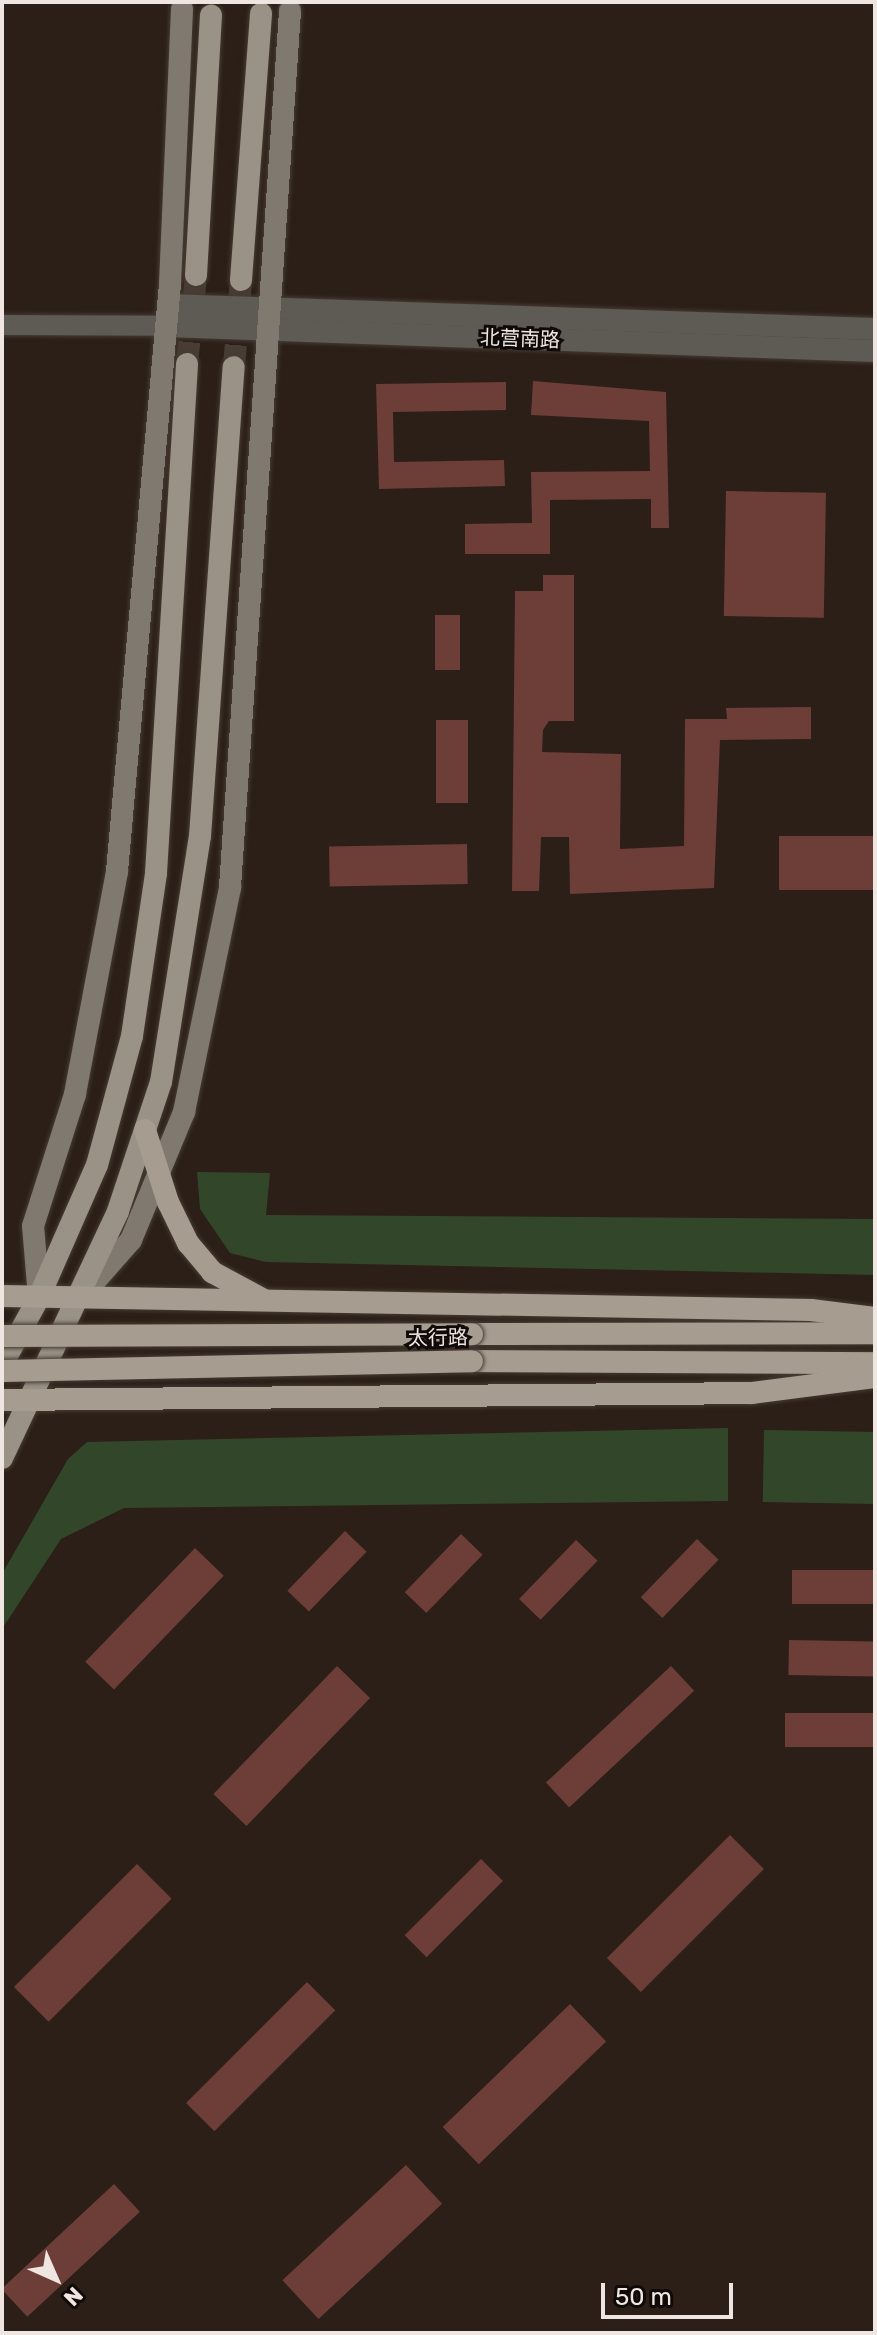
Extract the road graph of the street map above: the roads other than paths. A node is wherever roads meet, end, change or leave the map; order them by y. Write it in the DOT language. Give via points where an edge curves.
graph roads {
  1 [pos="182,9"];
  2 [pos="290,11"];
  3 [pos="261,14"];
  4 [pos="211,15"];
  5 [pos="196,275"];
  6 [pos="241,280"];
  7 [pos="167,315"];
  8 [pos="272,319"];
  9 [pos="2,325"];
  10 [pos="875,329"];
  11 [pos="875,351"];
  12 [pos="187,364"];
  13 [pos="234,367"];
  14 [pos="145,1130"];
  15 [pos="159,1174"];
  16 [pos="2,1296"];
  17 [pos="39,1297"];
  18 [pos="80,1298"];
  19 [pos="268,1303"];
  20 [pos="875,1318"];
  21 [pos="875,1333"];
  22 [pos="2,1336"];
  23 [pos="875,1363"];
  24 [pos="2,1368"];
  25 [pos="875,1377"];
  26 [pos="2,1400"];
  27 [pos="33,1400"];
  28 [pos="2,1458"];
  1 -- 7 [label="main road"];
  2 -- 8 [label="main road"];
  3 -- 6 [label="main road"];
  4 -- 5 [label="main road"];
  7 -- 8 [label="street, 北营南路"];
  7 -- 9 [label="street"];
  7 -- 17 [label="main road" via="117,871 75,1094 33,1226"];
  8 -- 10 [label="street, 北营南路"];
  8 -- 11 [label="street, 北营南路"];
  8 -- 15 [label="main road" via="230,887 184,1112"];
  12 -- 17 [label="main road" via="156,873 132,1036 97,1165"];
  13 -- 14 [label="main road" via="200,836 161,1082"];
  14 -- 15 [label="highway"];
  14 -- 18 [label="main road" via="118,1211"];
  15 -- 18 [label="main road" via="131,1240"];
  15 -- 19 [label="highway" via="188,1243 212,1272"];
  16 -- 17 [label="highway"];
  17 -- 18 [label="highway"];
  17 -- 24 [label="main road"];
  18 -- 19 [label="highway"];
  18 -- 27 [label="main road"];
  19 -- 20 [label="highway" via="811,1310"];
  21 -- 22 [label="highway, 太行路, bridge"];
  23 -- 24 [label="highway, 太行路, bridge" via="472,1361"];
  25 -- 27 [label="highway" via="752,1393"];
  26 -- 27 [label="highway"];
  27 -- 28 [label="main road"];
}
